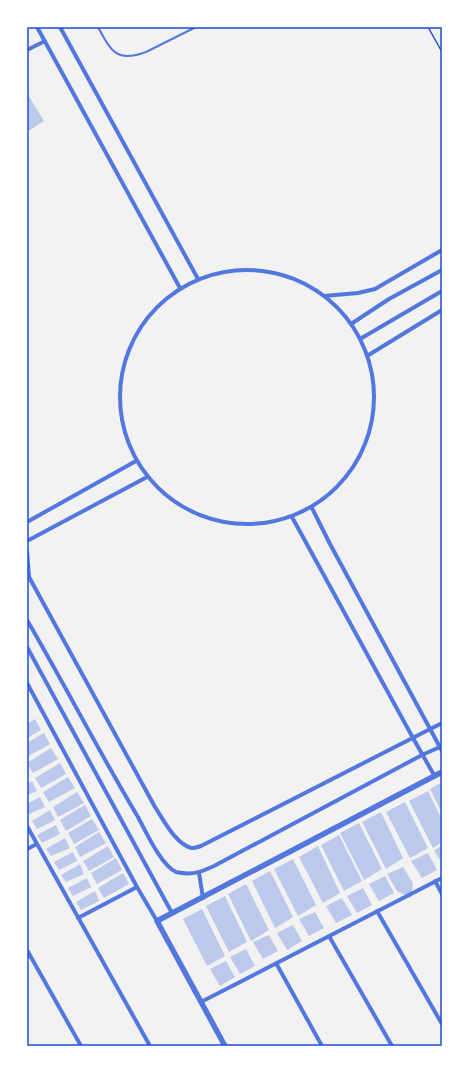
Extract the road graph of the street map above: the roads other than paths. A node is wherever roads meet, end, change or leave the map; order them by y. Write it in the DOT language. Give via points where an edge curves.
graph roads {
  1 [pos="37,27"];
  2 [pos="60,27"];
  3 [pos="98,27"];
  4 [pos="196,27"];
  5 [pos="45,41"];
  6 [pos="27,50"];
  7 [pos="442,250"];
  8 [pos="442,270"];
  9 [pos="198,279"];
  10 [pos="180,288"];
  11 [pos="442,291"];
  12 [pos="324,296"];
  13 [pos="442,310"];
  14 [pos="351,324"];
  15 [pos="360,339"];
  16 [pos="367,356"];
  17 [pos="136,461"];
  18 [pos="146,477"];
  19 [pos="312,508"];
  20 [pos="292,517"];
  21 [pos="27,522"];
  22 [pos="27,541"];
  23 [pos="27,551"];
  24 [pos="27,620"];
  25 [pos="27,647"];
  26 [pos="27,683"];
  27 [pos="442,723"];
  28 [pos="430,729"];
  29 [pos="413,738"];
  30 [pos="441,748"];
  31 [pos="422,755"];
  32 [pos="442,772"];
  33 [pos="434,776"];
  34 [pos="27,826"];
  35 [pos="37,844"];
  36 [pos="27,849"];
  37 [pos="199,873"];
  38 [pos="442,878"];
  39 [pos="435,881"];
  40 [pos="137,887"];
  41 [pos="442,894"];
  42 [pos="203,898"];
  43 [pos="376,911"];
  44 [pos="172,913"];
  45 [pos="78,918"];
  46 [pos="157,921"];
  47 [pos="329,936"];
  48 [pos="27,950"];
  49 [pos="276,963"];
  50 [pos="201,1002"];
  51 [pos="442,1024"];
  52 [pos="81,1046"];
  53 [pos="150,1046"];
  54 [pos="225,1046"];
  55 [pos="322,1046"];
  56 [pos="392,1046"];
  1 -- 5 [label="street"];
  2 -- 9 [label="street"];
  3 -- 4 [label="lane" via="110,48 122,56 129,57 146,52"];
  5 -- 6 [label="street"];
  5 -- 10 [label="street"];
  7 -- 12 [label="street" via="375,289"];
  8 -- 14 [label="street" via="389,299"];
  9 -- 10 [label="street"];
  9 -- 12 [label="street" via="230,270 263,271 296,279"];
  10 -- 17 [label="street" via="155,308 135,335 123,366 119,398 124,431"];
  11 -- 15 [label="street"];
  12 -- 14 [label="street"];
  13 -- 16 [label="street"];
  14 -- 15 [label="street"];
  15 -- 16 [label="street"];
  16 -- 19 [label="street" via="373,384 373,413 366,442 353,468 335,490"];
  17 -- 18 [label="street"];
  17 -- 21 [label="street"];
  18 -- 20 [label="street" via="170,499 198,516 229,524 261,525"];
  18 -- 22 [label="street"];
  19 -- 20 [label="street"];
  19 -- 28 [label="street"];
  20 -- 29 [label="street"];
  23 -- 29 [label="street" via="29,576 155,807 185,846 201,846"];
  24 -- 37 [label="street" via="159,853 176,872"];
  25 -- 44 [label="street"];
  26 -- 40 [label="street"];
  27 -- 28 [label="street"];
  28 -- 29 [label="street"];
  28 -- 30 [label="street"];
  29 -- 31 [label="street"];
  30 -- 31 [label="street"];
  31 -- 33 [label="street"];
  31 -- 37 [label="street"];
  32 -- 33 [label="street"];
  33 -- 42 [label="street"];
  34 -- 35 [label="street"];
  35 -- 36 [label="street"];
  35 -- 45 [label="street"];
  37 -- 42 [label="street"];
  38 -- 39 [label="street"];
  39 -- 41 [label="street"];
  39 -- 43 [label="street"];
  40 -- 45 [label="street"];
  40 -- 46 [label="street"];
  42 -- 44 [label="street"];
  43 -- 47 [label="street"];
  43 -- 51 [label="street"];
  44 -- 46 [label="street"];
  45 -- 53 [label="street"];
  46 -- 50 [label="street"];
  47 -- 49 [label="street"];
  47 -- 56 [label="street"];
  48 -- 52 [label="street"];
  49 -- 50 [label="street"];
  49 -- 55 [label="street"];
  50 -- 54 [label="street"];
}
